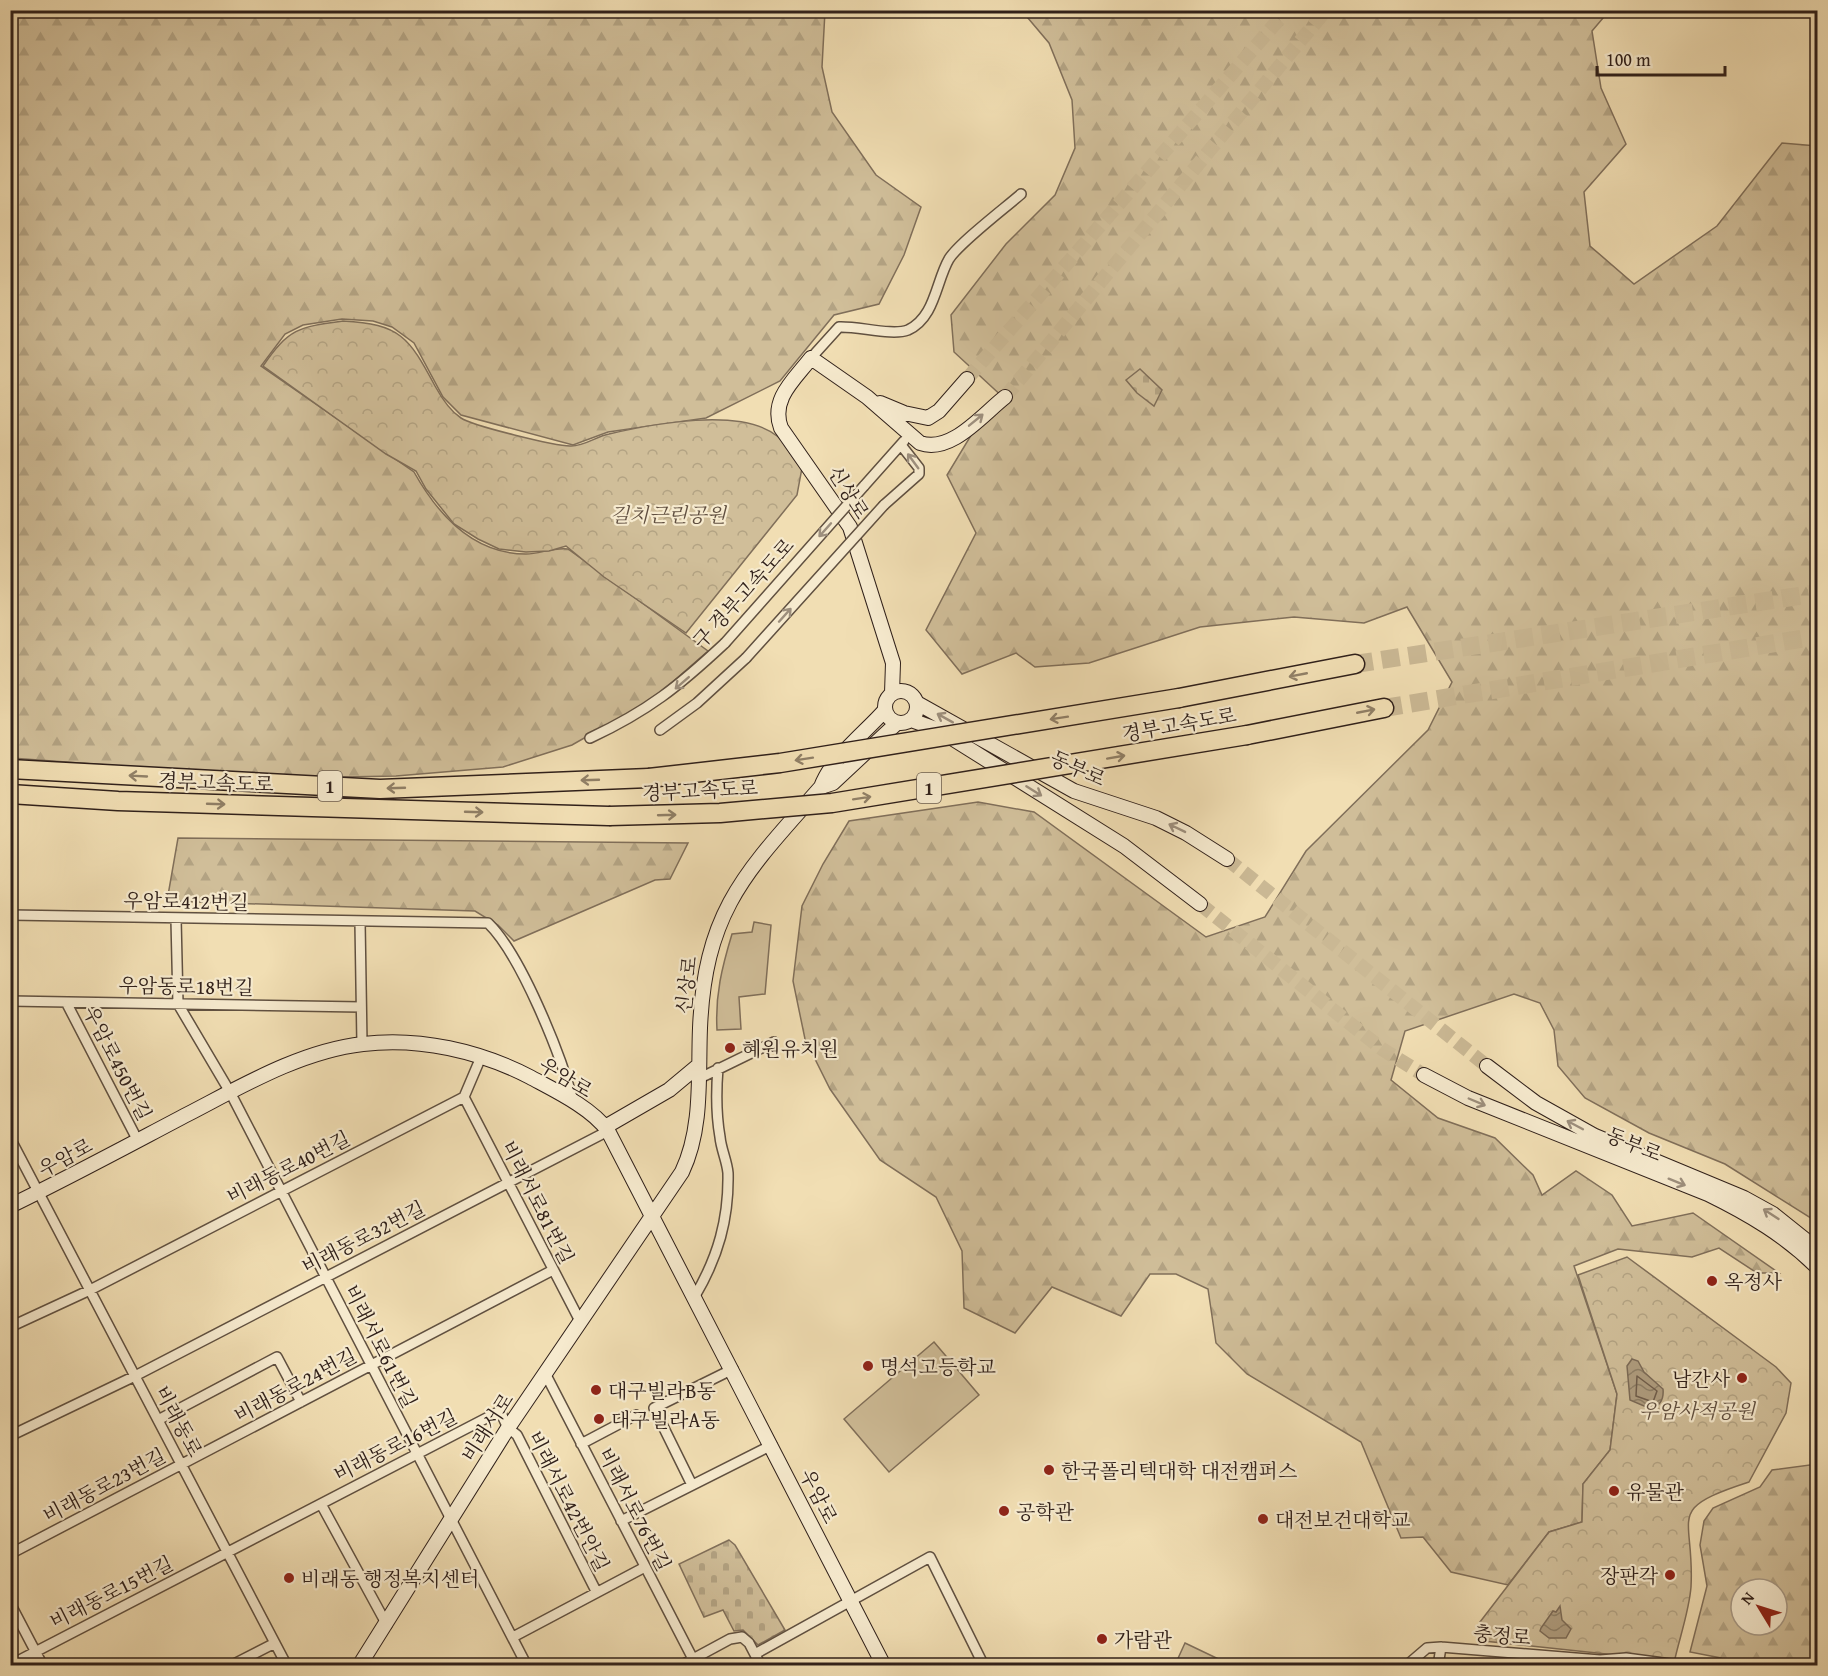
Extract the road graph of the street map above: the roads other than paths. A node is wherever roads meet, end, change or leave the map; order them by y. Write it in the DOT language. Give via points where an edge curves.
graph roads {
  1 [pos="1021,194"];
  2 [pos="811,358"];
  3 [pos="967,379"];
  4 [pos="867,397"];
  5 [pos="1005,397"];
  6 [pos="906,440"];
  7 [pos="893,663"];
  8 [pos="1355,664"];
  9 [pos="892,693"];
  10 [pos="914,698"];
  11 [pos="1384,708"];
  12 [pos="885,710"];
  13 [pos="904,721"];
  14 [pos="660,730"];
  15 [pos="590,738"];
  16 [pos="10,769"];
  17 [pos="821,787"];
  18 [pos="10,796"];
  19 [pos="1227,859"];
  20 [pos="1200,904"];
  21 [pos="10,915"];
  22 [pos="176,919"];
  23 [pos="360,922"];
  24 [pos="10,1001"];
  25 [pos="66,1002"];
  26 [pos="178,1004"];
  27 [pos="361,1007"];
  28 [pos="774,1042"];
  29 [pos="362,1044"];
  30 [pos="481,1057"];
  31 [pos="699,1065"];
  32 [pos="1487,1066"];
  33 [pos="718,1068"];
  34 [pos="1424,1075"];
  35 [pos="698,1079"];
  36 [pos="230,1092"];
  37 [pos="464,1097"];
  38 [pos="573,1101"];
  39 [pos="607,1129"];
  40 [pos="10,1138"];
  41 [pos="138,1141"];
  42 [pos="508,1182"];
  43 [pos="281,1191"];
  44 [pos="39,1192"];
  45 [pos="10,1206"];
  46 [pos="652,1213"];
  47 [pos="1818,1250"];
  48 [pos="1818,1269"];
  49 [pos="553,1270"];
  50 [pos="325,1277"];
  51 [pos="90,1290"];
  52 [pos="695,1296"];
  53 [pos="581,1323"];
  54 [pos="10,1327"];
  55 [pos="371,1366"];
  56 [pos="733,1369"];
  57 [pos="546,1375"];
  58 [pos="135,1376"];
  59 [pos="301,1402"];
  60 [pos="636,1415"];
  61 [pos="158,1420"];
  62 [pos="508,1428"];
  63 [pos="10,1436"];
  64 [pos="581,1444"];
  65 [pos="772,1445"];
  66 [pos="417,1454"];
  67 [pos="182,1465"];
  68 [pos="692,1485"];
  69 [pos="321,1504"];
  70 [pos="451,1521"];
  71 [pos="621,1521"];
  72 [pos="227,1552"];
  73 [pos="10,1554"];
  74 [pos="645,1567"];
  75 [pos="596,1591"];
  76 [pos="851,1600"];
  77 [pos="10,1604"];
  78 [pos="387,1625"];
  79 [pos="513,1637"];
  80 [pos="275,1643"];
  81 [pos="874,1645"];
  82 [pos="1441,1647"];
  83 [pos="35,1652"];
  84 [pos="755,1654"];
  85 [pos="1522,1654"];
  86 [pos="693,1659"];
  87 [pos="1601,1663"];
  88 [pos="10,1665"];
  89 [pos="42,1665"];
  90 [pos="230,1665"];
  91 [pos="287,1665"];
  92 [pos="359,1665"];
  93 [pos="527,1665"];
  94 [pos="680,1665"];
  95 [pos="760,1665"];
  96 [pos="871,1665"];
  97 [pos="884,1665"];
  98 [pos="984,1665"];
  99 [pos="1407,1665"];
  100 [pos="1438,1665"];
  101 [pos="1521,1665"];
  102 [pos="1686,1665"];
  1 -- 2 [label="street, 신상로" via="950,257 932,303 918,323 907,330 839,327"];
  2 -- 4 [label="main road"];
  2 -- 7 [label="main road, 신상로" via="786,389 777,417 850,527"];
  3 -- 4 [label="main road" via="928,418 904,414"];
  4 -- 6 [label="main road"];
  6 -- 5 [label="main road, one-way" via="930,446 947,443"];
  14 -- 6 [label="street, one-way, bridge" via="697,703 746,658 884,505 919,474"];
  6 -- 15 [label="street, 구 경부고속도로, one-way, bridge" via="725,643 672,691 632,718"];
  7 -- 9 [label="main road"];
  7 -- 10 [label="main road"];
  8 -- 16 [label="highway, 경부고속도로 / 1, one-way, bridge" via="1179,698 780,763 649,778 380,789"];
  9 -- 10 [label="main road" via="901,690"];
  9 -- 12 [label="main road"];
  10 -- 13 [label="main road" via="917,712"];
  19 -- 10 [label="main road, 동부로, one-way" via="1156,818 1074,791"];
  18 -- 11 [label="highway, 경부고속도로 / 1, one-way, bridge" via="609,816 720,813 832,803 1247,735"];
  12 -- 13 [label="main road" via="889,718"];
  12 -- 17 [label="main road" via="825,776"];
  13 -- 17 [label="main road" via="833,783"];
  13 -- 20 [label="main road, 동부로, one-way" via="939,730 1124,846"];
  17 -- 31 [label="main road, 신상로" via="743,878 723,915 703,980"];
  21 -- 22 [label="street, 우암로412번길"];
  22 -- 23 [label="street, 우암로412번길"];
  22 -- 26 [label="street"];
  23 -- 27 [label="street"];
  23 -- 38 [label="street, 우암로412번길" via="488,923 504,938 526,983 567,1077"];
  24 -- 25 [label="street, 우암동로18번길"];
  25 -- 26 [label="street, 우암동로18번길"];
  25 -- 41 [label="street, 우암로450번길"];
  26 -- 27 [label="street, 우암동로18번길"];
  26 -- 36 [label="street, 비래서로61번길"];
  27 -- 29 [label="street"];
  28 -- 33 [label="street"];
  29 -- 30 [label="main road, 우암로" via="419,1042"];
  29 -- 36 [label="main road, 우암로" via="314,1056"];
  30 -- 37 [label="street"];
  30 -- 38 [label="main road, 우암로" via="518,1071"];
  31 -- 35 [label="main road, 신상로"];
  31 -- 39 [label="main road" via="669,1090"];
  47 -- 32 [label="main road, 동부로, one-way" via="1773,1214 1744,1198 1595,1136 1536,1103"];
  33 -- 35 [label="street"];
  33 -- 52 [label="street" via="720,1139 728,1171 726,1213 720,1246"];
  34 -- 48 [label="main road, 동부로, one-way" via="1468,1098 1743,1211 1769,1226"];
  35 -- 46 [label="main road, 신상로" via="691,1153"];
  36 -- 41 [label="main road, 우암로"];
  36 -- 43 [label="street, 비래서로61번길"];
  37 -- 42 [label="street, 비래서로81번길"];
  37 -- 43 [label="street, 비래동로40번길"];
  38 -- 39 [label="main road, 우암로"];
  39 -- 42 [label="street, 비래동로32번길"];
  39 -- 46 [label="main road, 우암로"];
  40 -- 44 [label="street, 비래동로"];
  41 -- 44 [label="main road, 우암로"];
  42 -- 49 [label="street, 비래서로81번길"];
  42 -- 50 [label="street, 비래동로32번길"];
  43 -- 50 [label="street, 비래서로61번길"];
  43 -- 51 [label="street, 비래동로40번길"];
  44 -- 45 [label="main road, 우암로"];
  44 -- 51 [label="street, 비래동로"];
  46 -- 52 [label="main road, 우암로"];
  46 -- 53 [label="main road, 비래서로"];
  49 -- 53 [label="street, 비래서로81번길"];
  49 -- 55 [label="street, 비래동로24번길"];
  50 -- 55 [label="street, 비래서로61번길"];
  50 -- 58 [label="street, 비래동로32번길"];
  51 -- 54 [label="street, 비래동로40번길"];
  51 -- 58 [label="street, 비래동로"];
  52 -- 56 [label="main road, 우암로"];
  53 -- 57 [label="main road, 비래서로"];
  55 -- 59 [label="street, 비래동로24번길"];
  55 -- 66 [label="street, 비래서로61번길"];
  56 -- 65 [label="main road, 우암로"];
  56 -- 68 [label="street" via="654,1408"];
  57 -- 62 [label="main road, 비래서로"];
  57 -- 64 [label="street, 비래서로76번길"];
  58 -- 61 [label="street, 비래동로"];
  58 -- 63 [label="street, 비래동로32번길"];
  59 -- 61 [label="street" via="277,1358"];
  59 -- 67 [label="street, 비래동로24번길"];
  60 -- 64 [label="street"];
  61 -- 67 [label="street, 비래동로"];
  62 -- 66 [label="street, 비래동로16번길" via="500,1411"];
  62 -- 70 [label="main road, 비래서로"];
  62 -- 75 [label="street, 비래서로42번안길" via="517,1435"];
  64 -- 71 [label="street, 비래서로76번길"];
  65 -- 68 [label="street"];
  65 -- 76 [label="main road, 우암로"];
  66 -- 69 [label="street, 비래동로16번길"];
  66 -- 70 [label="street, 비래서로61번길"];
  67 -- 72 [label="street, 비래동로"];
  67 -- 73 [label="street, 비래동로23번길"];
  68 -- 71 [label="street"];
  69 -- 72 [label="street, 비래동로16번길"];
  69 -- 78 [label="street, 비래동로16번길"];
  70 -- 78 [label="main road, 비래서로"];
  70 -- 79 [label="street, 비래서로61번길"];
  71 -- 74 [label="street, 비래서로76번길"];
  72 -- 80 [label="street, 비래동로"];
  72 -- 83 [label="street, 비래동로15번길"];
  74 -- 75 [label="street, 비래서로42번안길"];
  74 -- 86 [label="street, 비래서로76번길"];
  75 -- 79 [label="street, 비래서로42번안길"];
  76 -- 81 [label="main road, 우암로"];
  76 -- 84 [label="street"];
  76 -- 98 [label="street" via="930,1557"];
  77 -- 83 [label="street"];
  78 -- 92 [label="main road, 비래서로"];
  79 -- 93 [label="street, 비래서로61번길"];
  80 -- 90 [label="street"];
  80 -- 91 [label="street, 비래동로"];
  81 -- 96 [label="main road"];
  81 -- 97 [label="main road, 우암로"];
  82 -- 85 [label="street, 충정로"];
  82 -- 99 [label="street, 충정로" via="1427,1648"];
  82 -- 100 [label="street"];
  83 -- 88 [label="street, 비래동로15번길"];
  83 -- 89 [label="street"];
  84 -- 86 [label="street" via="742,1637 730,1639"];
  84 -- 95 [label="street"];
  85 -- 87 [label="street, 충정로"];
  85 -- 101 [label="street"];
  86 -- 94 [label="street"];
  87 -- 102 [label="street, 충정로" via="1626,1658"];
}
